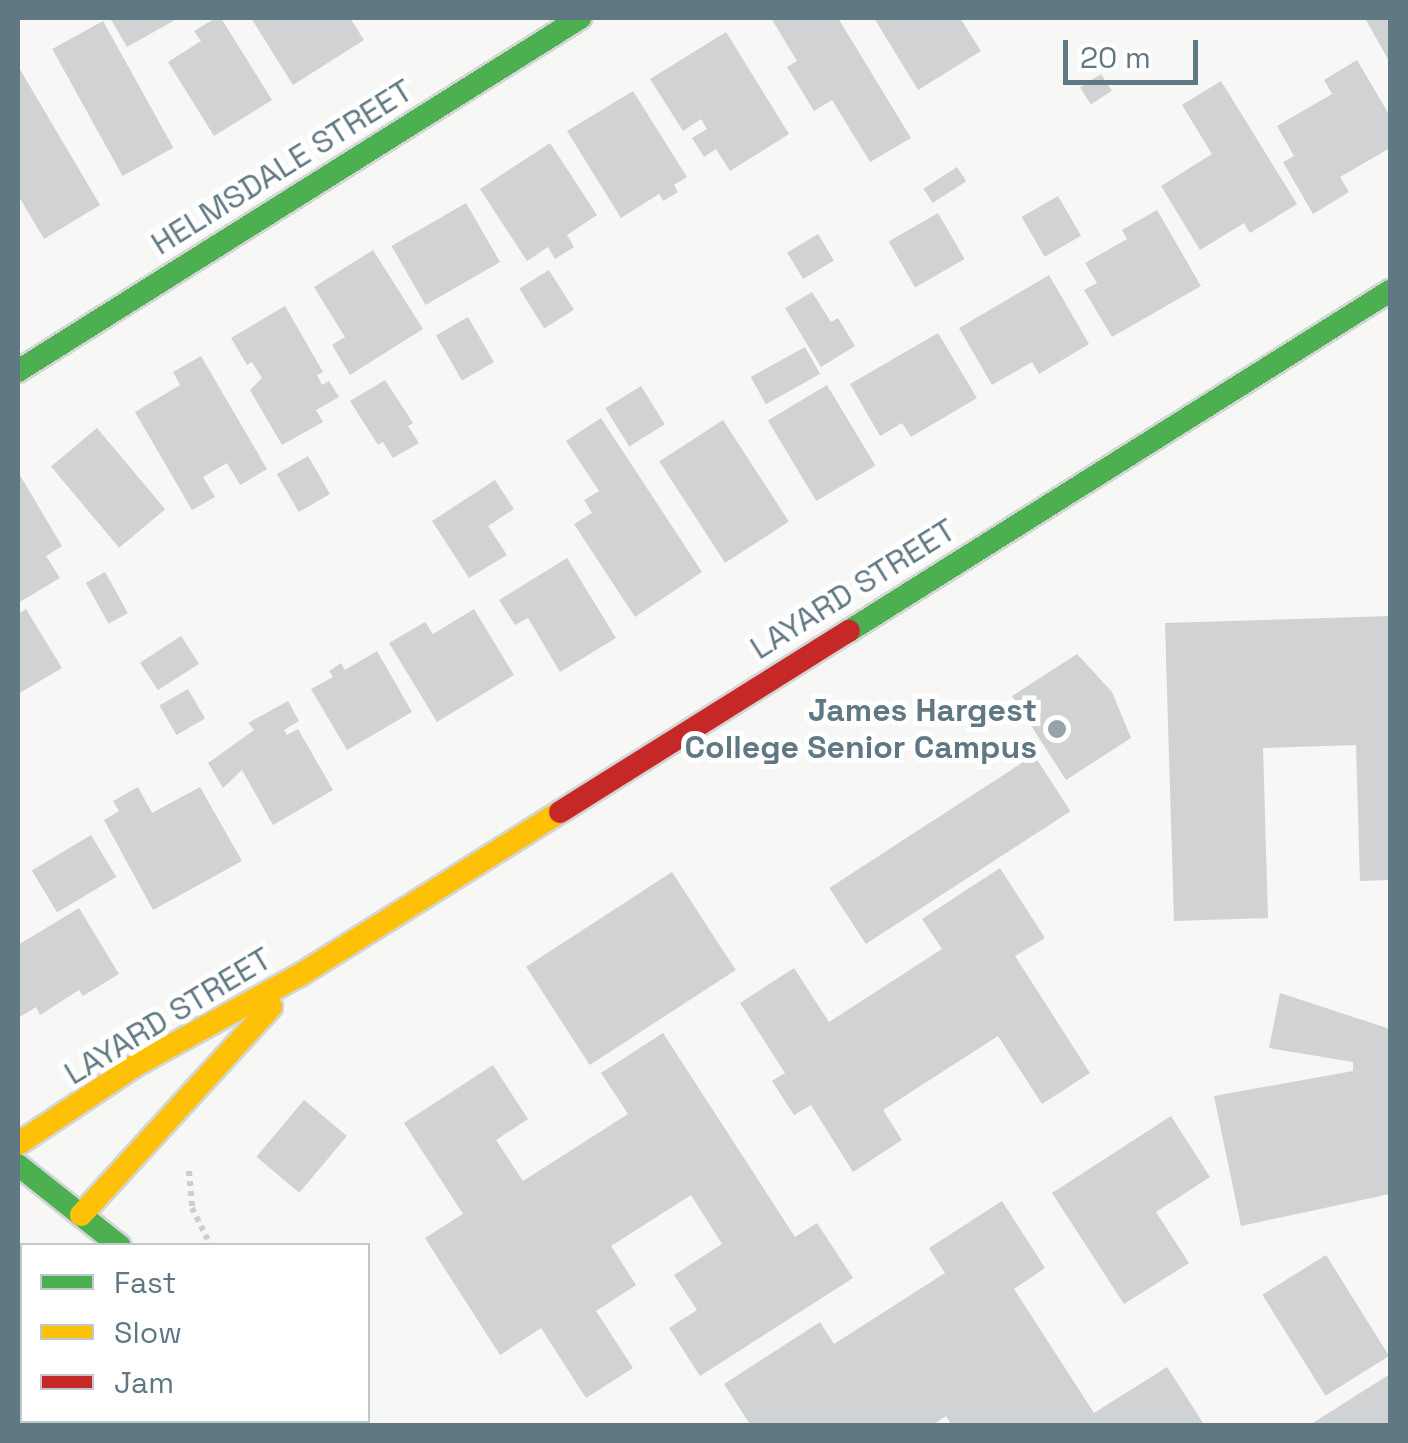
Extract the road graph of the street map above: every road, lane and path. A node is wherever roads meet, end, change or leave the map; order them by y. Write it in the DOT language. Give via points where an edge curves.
graph roads {
  1 [pos="580,18"];
  2 [pos="1390,291"];
  3 [pos="18,371"];
  4 [pos="300,974"];
  5 [pos="18,1144"];
  6 [pos="18,1165"];
  7 [pos="81,1215"];
  8 [pos="116,1243"];
  1 -- 3 [label="street, HELMSDALE STREET"];
  2 -- 4 [label="street, LAYARD STREET"];
  4 -- 5 [label="street, LAYARD STREET" via="136,1065"];
  4 -- 7 [label="street, LAYARD STREET"];
  6 -- 7 [label="street"];
  7 -- 8 [label="street"];
}
